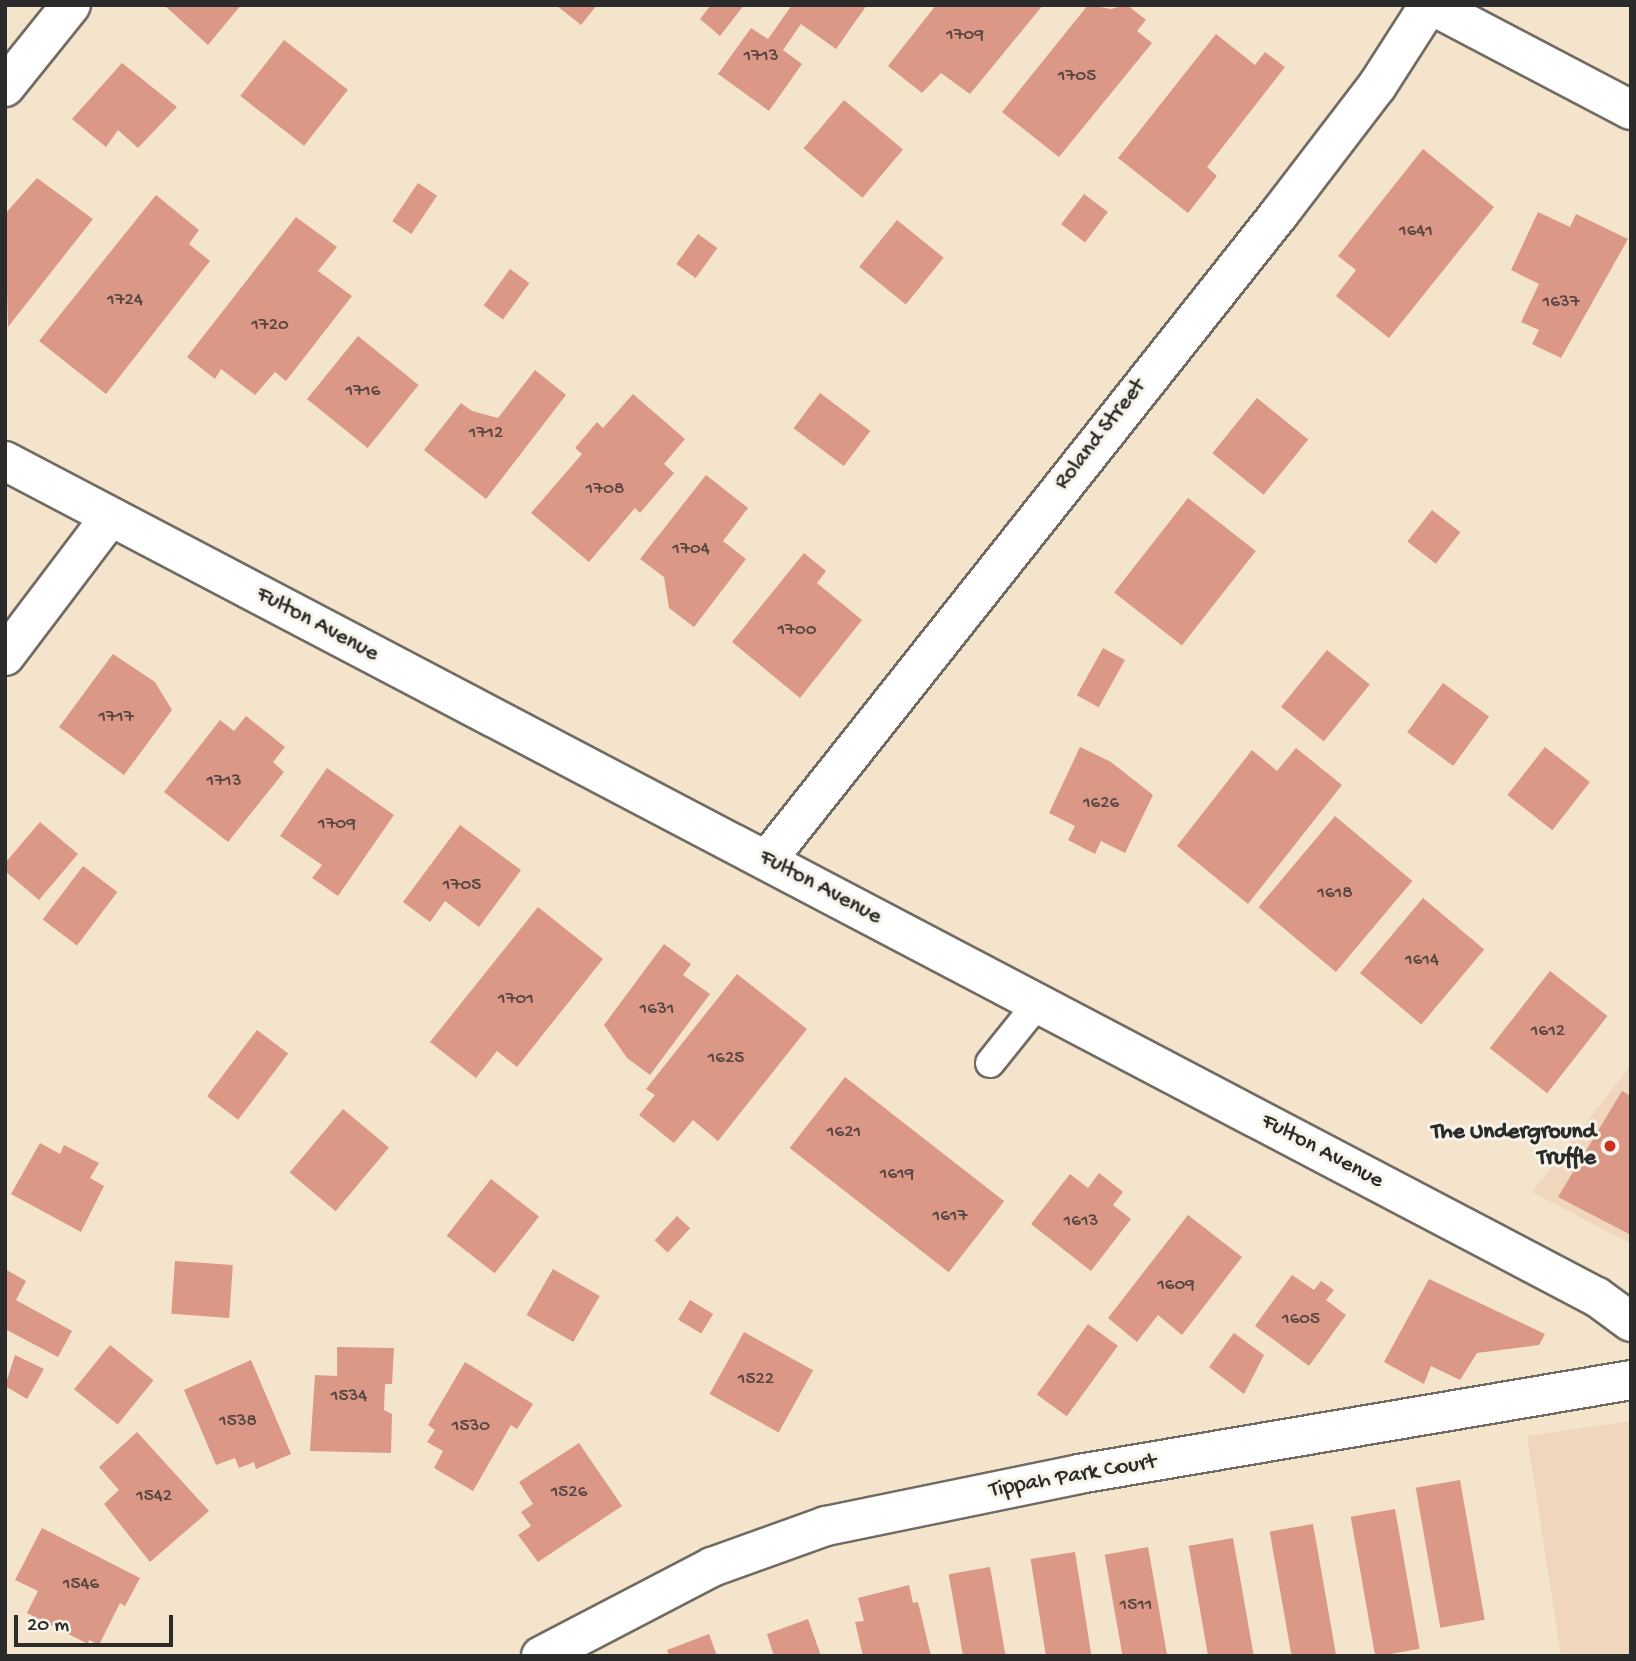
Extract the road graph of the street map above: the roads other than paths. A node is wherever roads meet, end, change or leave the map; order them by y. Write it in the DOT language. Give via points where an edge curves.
graph roads {
  1 [pos="71,5"];
  2 [pos="1430,5"];
  3 [pos="5,87"];
  4 [pos="1631,110"];
  5 [pos="5,461"];
  6 [pos="110,517"];
  7 [pos="5,656"];
  8 [pos="767,860"];
  9 [pos="1038,1003"];
  10 [pos="990,1063"];
  11 [pos="1631,1322"];
  12 [pos="1631,1380"];
  13 [pos="541,1656"];
  1 -- 3 [label="street"];
  2 -- 4 [label="street"];
  2 -- 8 [label="street, Roland Street" via="1377,86 1287,203"];
  5 -- 6 [label="street, Fulton Avenue"];
  6 -- 7 [label="street"];
  6 -- 8 [label="street, Fulton Avenue"];
  8 -- 9 [label="street, Fulton Avenue"];
  9 -- 10 [label="lane"];
  9 -- 11 [label="street, Fulton Avenue" via="1597,1297"];
  12 -- 13 [label="street, Tippah Park Court" via="1079,1474 827,1526 701,1572"];
}
